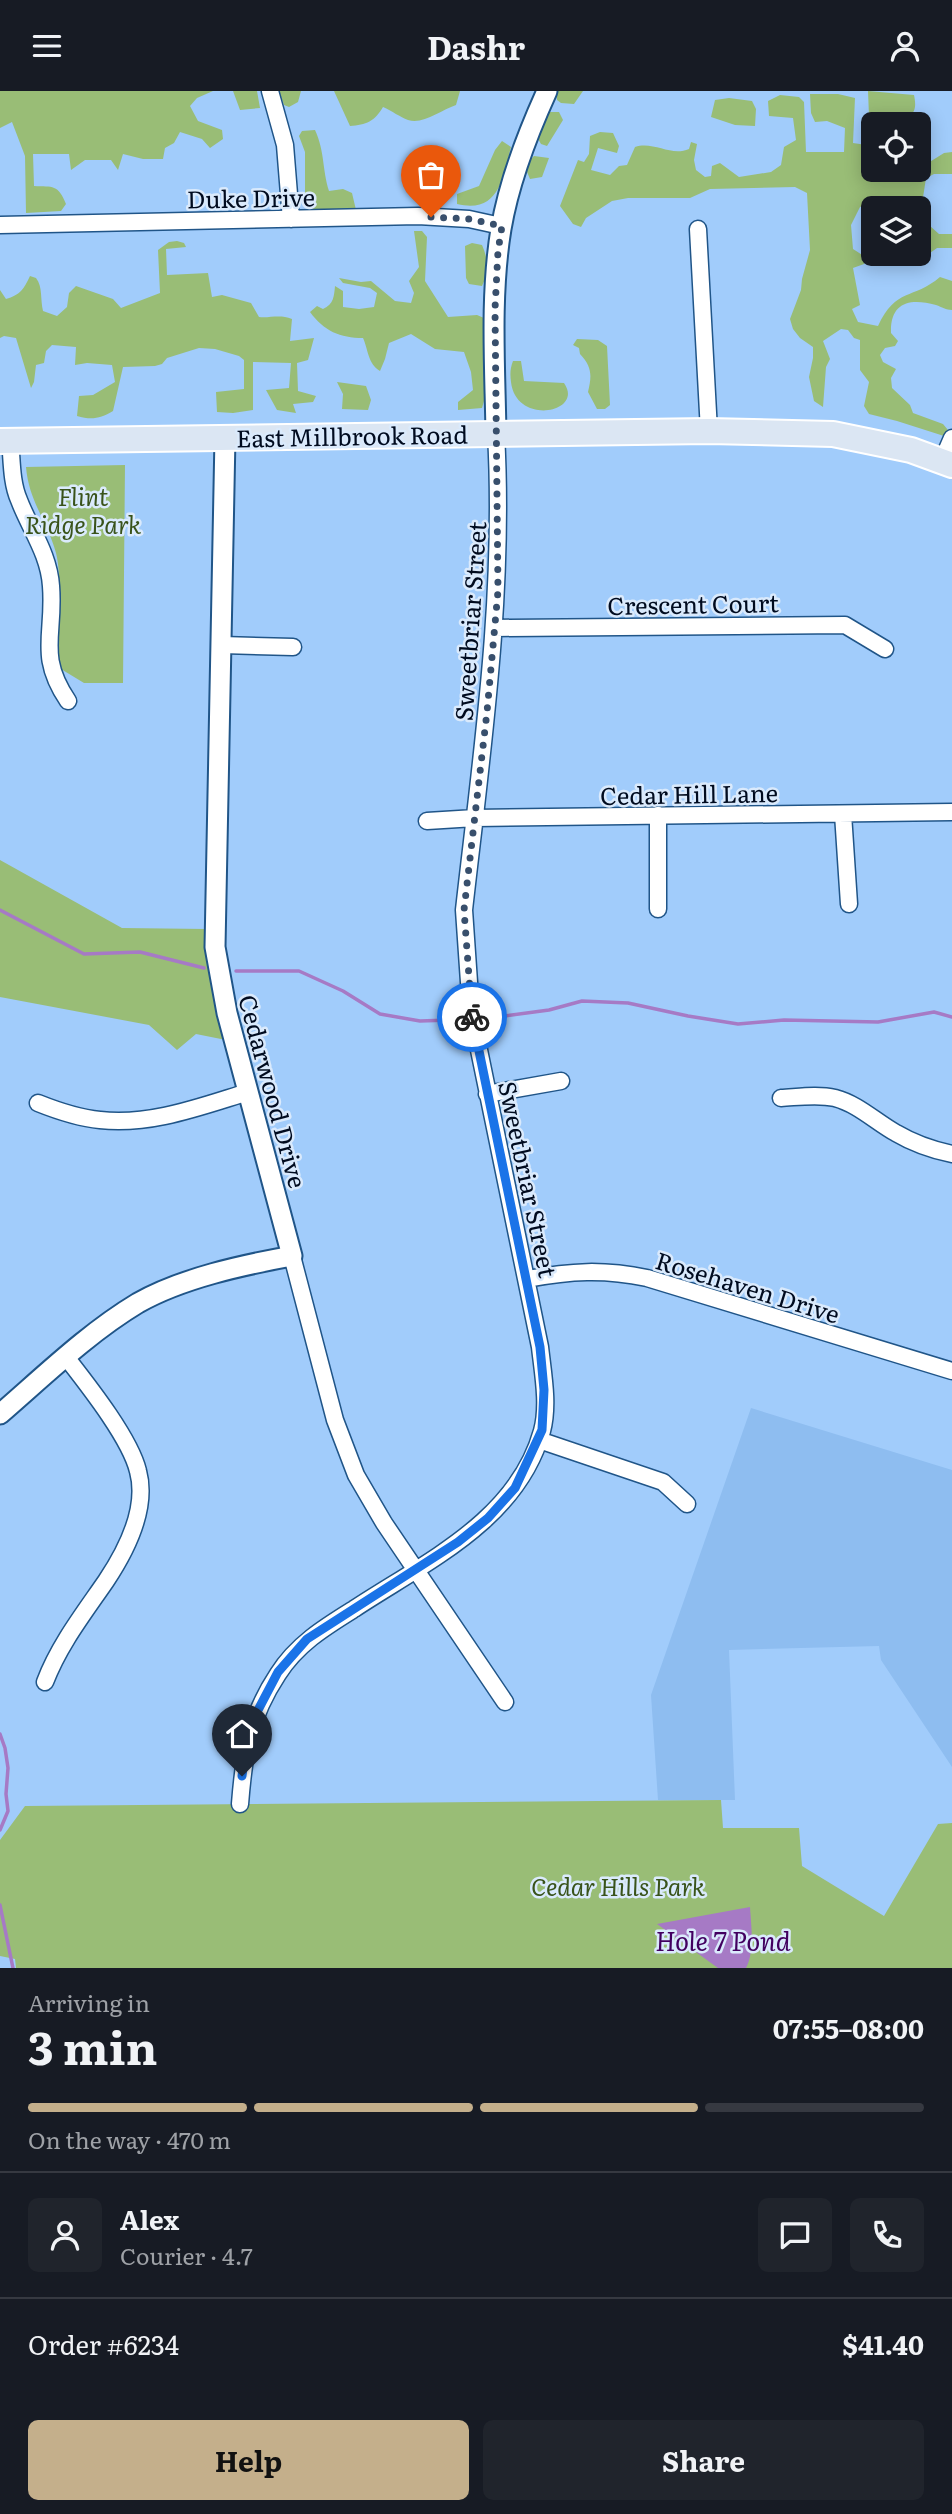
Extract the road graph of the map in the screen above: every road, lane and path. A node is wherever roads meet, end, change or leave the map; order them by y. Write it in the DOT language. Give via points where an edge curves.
graph roads {
  1 [pos="270,91"];
  2 [pos="547,91"];
  3 [pos="291,219"];
  4 [pos="0,225"];
  5 [pos="502,226"];
  6 [pos="698,229"];
  7 [pos="709,431"];
  8 [pos="496,434"];
  9 [pos="225,437"];
  10 [pos="5,441"];
  11 [pos="949,455"];
  12 [pos="495,628"];
  13 [pos="222,645"];
  14 [pos="293,647"];
  15 [pos="885,649"];
  16 [pos="68,701"];
  17 [pos="952,812"];
  18 [pos="843,814"];
  19 [pos="658,815"];
  20 [pos="475,818"];
  21 [pos="427,821"];
  22 [pos="849,904"];
  23 [pos="658,909"];
  24 [pos="561,1081"];
  25 [pos="248,1092"];
  26 [pos="487,1094"];
  27 [pos="781,1098"];
  28 [pos="38,1103"];
  29 [pos="952,1154"];
  30 [pos="292,1256"];
  31 [pos="527,1279"];
  32 [pos="66,1357"];
  33 [pos="952,1371"];
  34 [pos="0,1414"];
  35 [pos="538,1440"];
  36 [pos="687,1504"];
  37 [pos="415,1570"];
  38 [pos="45,1682"];
  39 [pos="505,1702"];
  40 [pos="240,1804"];
  1 -- 3 [label="street" via="285,145"];
  2 -- 5 [label="street" via="523,149"];
  3 -- 4 [label="street, Duke Drive"];
  3 -- 5 [label="street, Duke Drive" via="445,217"];
  5 -- 8 [label="street" via="496,301"];
  6 -- 7 [label="street"];
  7 -- 8 [label="main road, East Millbrook Road"];
  7 -- 11 [label="main road, East Millbrook Road" via="833,433"];
  8 -- 9 [label="main road, East Millbrook Road"];
  8 -- 12 [label="street, Sweetbriar Street" via="499,551"];
  9 -- 10 [label="main road, East Millbrook Road"];
  9 -- 13 [label="street, Cedarwood Drive"];
  10 -- 16 [label="street" via="18,498 43,553 51,586 52,672"];
  12 -- 15 [label="street, Crescent Court" via="845,625"];
  12 -- 20 [label="street, Sweetbriar Street"];
  13 -- 14 [label="street"];
  13 -- 25 [label="street, Cedarwood Drive" via="215,947"];
  17 -- 18 [label="street, Cedar Hill Lane"];
  18 -- 19 [label="street, Cedar Hill Lane"];
  18 -- 22 [label="street"];
  19 -- 20 [label="street, Cedar Hill Lane"];
  19 -- 23 [label="street"];
  20 -- 21 [label="street, Cedar Hill Lane"];
  20 -- 26 [label="street, Sweetbriar Street" via="464,932 471,1011"];
  24 -- 26 [label="street"];
  25 -- 28 [label="street" via="137,1120 101,1121"];
  25 -- 30 [label="street, Cedarwood Drive"];
  26 -- 31 [label="street, Sweetbriar Street"];
  27 -- 29 [label="street" via="835,1098 897,1134"];
  30 -- 32 [label="street" via="198,1279 158,1294 97,1331"];
  30 -- 37 [label="street, Cedarwood Drive" via="346,1450 370,1500"];
  31 -- 33 [label="street, Rosehaven Drive" via="582,1271 647,1278"];
  31 -- 35 [label="street, Sweetbriar Street" via="544,1390"];
  32 -- 34 [label="street"];
  32 -- 38 [label="street" via="132,1456 139,1472 139,1492 129,1544 57,1655"];
  35 -- 36 [label="street" via="663,1482"];
  35 -- 37 [label="street, Sweetbriar Street" via="515,1488 488,1518"];
  37 -- 39 [label="street, Cedarwood Drive"];
  37 -- 40 [label="street, Sweetbriar Street" via="307,1639 278,1672 246,1744"];
}
